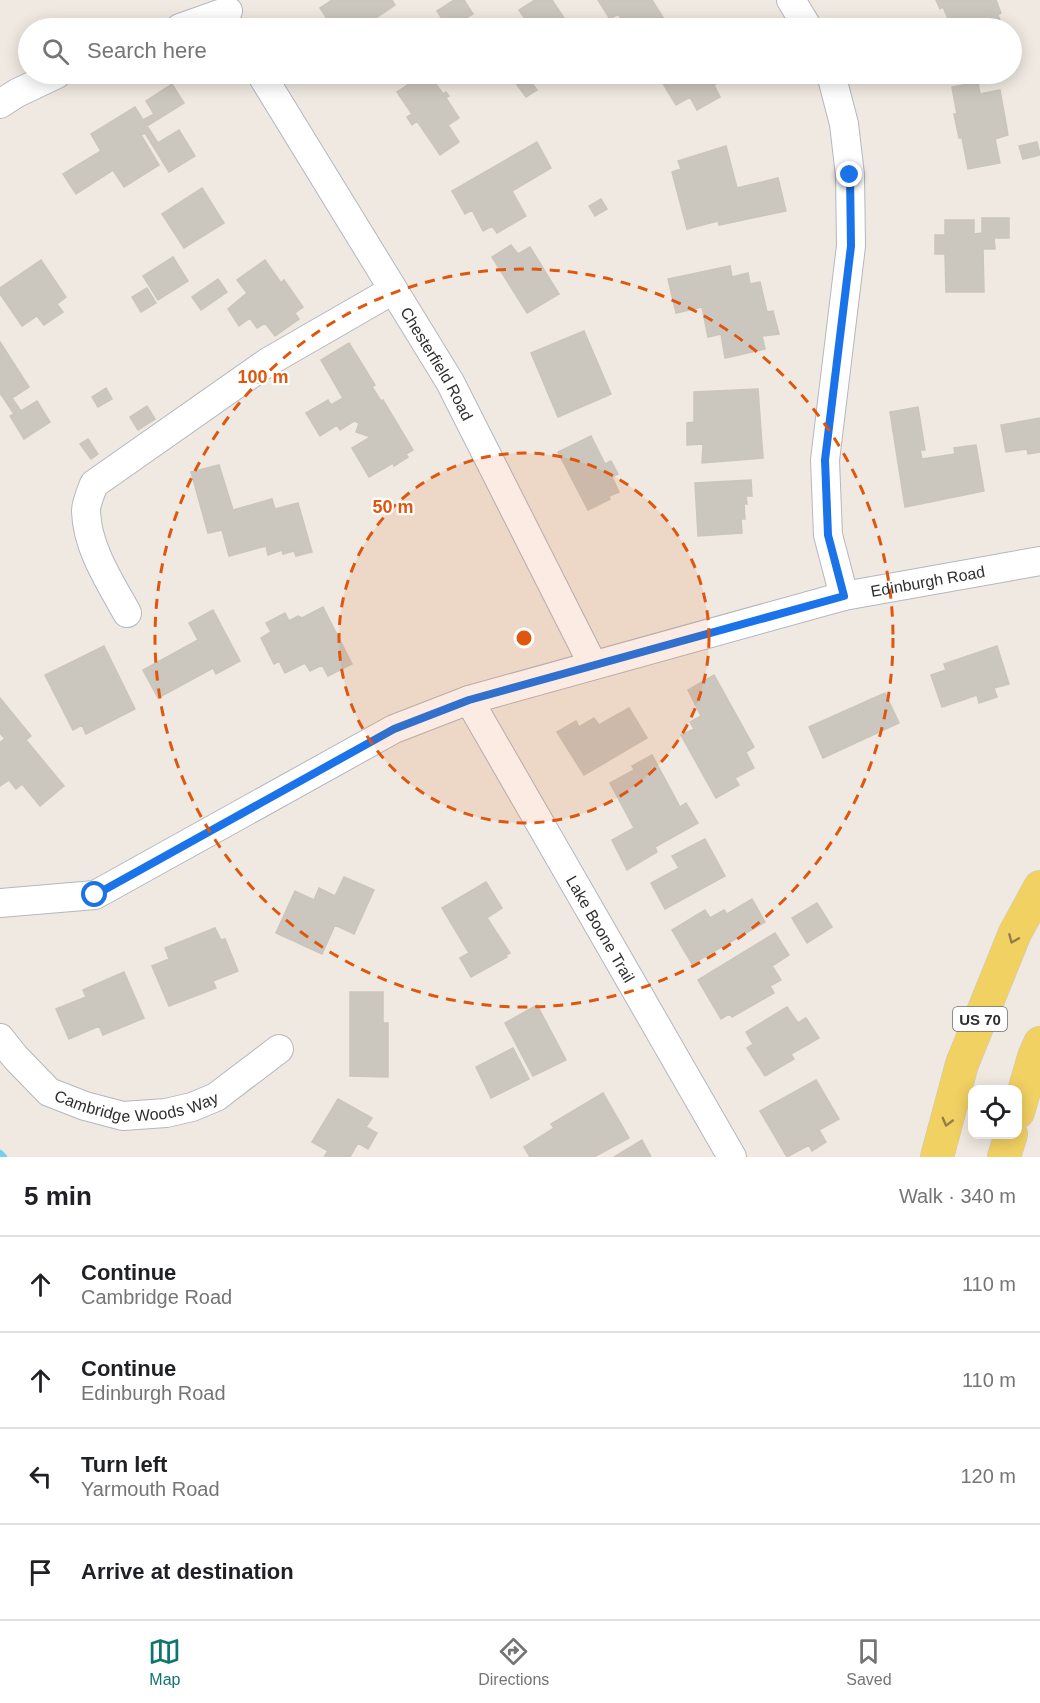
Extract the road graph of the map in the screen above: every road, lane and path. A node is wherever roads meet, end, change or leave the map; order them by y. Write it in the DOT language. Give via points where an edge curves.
graph roads {
  1 [pos="791,0"];
  2 [pos="229,13"];
  3 [pos="213,18"];
  4 [pos="802,18"];
  5 [pos="36,84"];
  6 [pos="267,84"];
  7 [pos="834,84"];
  8 [pos="0,105"];
  9 [pos="393,290"];
  10 [pos="1040,561"];
  11 [pos="844,596"];
  12 [pos="127,613"];
  13 [pos="593,665"];
  14 [pos="469,700"];
  15 [pos="1040,887"];
  16 [pos="0,903"];
  17 [pos="0,1038"];
  18 [pos="1040,1043"];
  19 [pos="279,1049"];
  20 [pos="1022,1096"];
  21 [pos="1009,1139"];
  22 [pos="732,1157"];
  23 [pos="937,1157"];
  24 [pos="1004,1157"];
  1 -- 4 [label="street"];
  2 -- 3 [label="street"];
  5 -- 8 [label="street"];
  6 -- 9 [label="street, Chesterfield Road"];
  7 -- 11 [label="street" via="844,124 851,246 825,460 828,535"];
  9 -- 12 [label="street" via="268,362 94,484 86,509 90,537"];
  9 -- 13 [label="street, Chesterfield Road" via="450,382"];
  10 -- 11 [label="street, Edinburgh Road"];
  11 -- 13 [label="street, Edinburgh Road"];
  13 -- 14 [label="street, Edinburgh Road"];
  14 -- 16 [label="street, Edinburgh Road" via="394,729 95,895"];
  14 -- 22 [label="street, Lake Boone Trail"];
  15 -- 23 [label="main road, US 70, one-way" via="1015,933 962,1064"];
  17 -- 19 [label="street, Cambridge Woods Way" via="50,1092 123,1116 166,1113 216,1097"];
  18 -- 20 [label="main road"];
  21 -- 24 [label="main road"];
}
